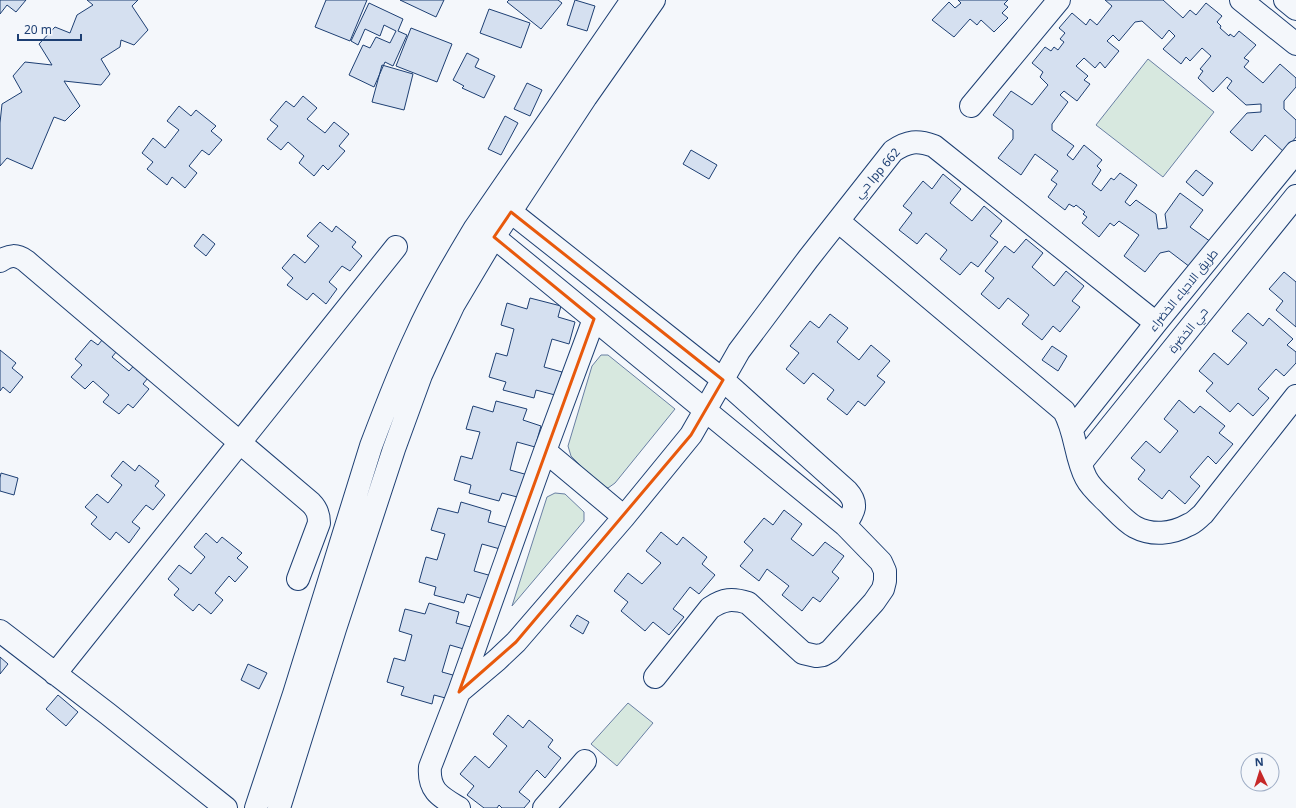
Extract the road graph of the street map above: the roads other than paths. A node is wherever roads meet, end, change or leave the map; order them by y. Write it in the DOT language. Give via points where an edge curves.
graph roads {
  1 [pos="632,0"];
  2 [pos="654,0"];
  3 [pos="1059,0"];
  4 [pos="1241,0"];
  5 [pos="1285,0"];
  6 [pos="1296,9"];
  7 [pos="1296,44"];
  8 [pos="971,106"];
  9 [pos="1296,152"];
  10 [pos="1296,196"];
  11 [pos="511,212"];
  12 [pos="838,221"];
  13 [pos="494,237"];
  14 [pos="396,247"];
  15 [pos="0,261"];
  16 [pos="594,319"];
  17 [pos="1156,323"];
  18 [pos="723,380"];
  19 [pos="1296,396"];
  20 [pos="705,410"];
  21 [pos="1072,429"];
  22 [pos="240,442"];
  23 [pos="544,451"];
  24 [pos="1081,463"];
  25 [pos="624,517"];
  26 [pos="845,524"];
  27 [pos="298,579"];
  28 [pos="0,631"];
  29 [pos="55,674"];
  30 [pos="655,677"];
  31 [pos="459,692"];
  32 [pos="585,762"];
  33 [pos="226,808"];
  34 [pos="256,808"];
  35 [pos="279,808"];
  36 [pos="459,808"];
  37 [pos="544,808"];
  1 -- 34 [label="street" via="475,228 416,334 371,446"];
  2 -- 11 [label="street" via="586,97"];
  3 -- 8 [label="street"];
  4 -- 7 [label="street"];
  5 -- 6 [label="street"];
  9 -- 17 [label="street, طريق الاحياء الخضراء"];
  10 -- 24 [label="street, حي الخضرة"];
  11 -- 13 [label="street"];
  11 -- 18 [label="street"];
  12 -- 17 [label="street, حي lpp 662" via="893,151 902,145 924,142 934,146"];
  12 -- 18 [label="street, حي lpp 662" via="739,351"];
  12 -- 21 [label="street" via="1058,406"];
  13 -- 16 [label="street"];
  13 -- 35 [label="street" via="437,340 407,412"];
  14 -- 22 [label="street"];
  15 -- 22 [label="street" via="13,256 26,261"];
  16 -- 20 [label="street"];
  16 -- 23 [label="street"];
  17 -- 21 [label="street, طريق الاحياء الخضراء"];
  18 -- 20 [label="street, حي lpp 662"];
  18 -- 26 [label="street" via="851,495 855,507"];
  19 -- 24 [label="street" via="1203,514 1190,525 1175,531 1148,532 1125,520 1089,484"];
  20 -- 25 [label="street, حي lpp 662" via="691,435"];
  20 -- 26 [label="street"];
  21 -- 24 [label="street"];
  22 -- 27 [label="street" via="311,503 319,515 317,530"];
  22 -- 29 [label="street"];
  23 -- 25 [label="street"];
  23 -- 31 [label="street"];
  25 -- 31 [label="street, حي lpp 662" via="516,642"];
  26 -- 30 [label="street" via="881,562 885,571 885,581 874,602 830,651 816,656 804,653 748,603 728,600 710,608"];
  28 -- 29 [label="street"];
  29 -- 33 [label="street"];
  31 -- 36 [label="street" via="430,767 429,776 435,792"];
  32 -- 37 [label="street"];
}
